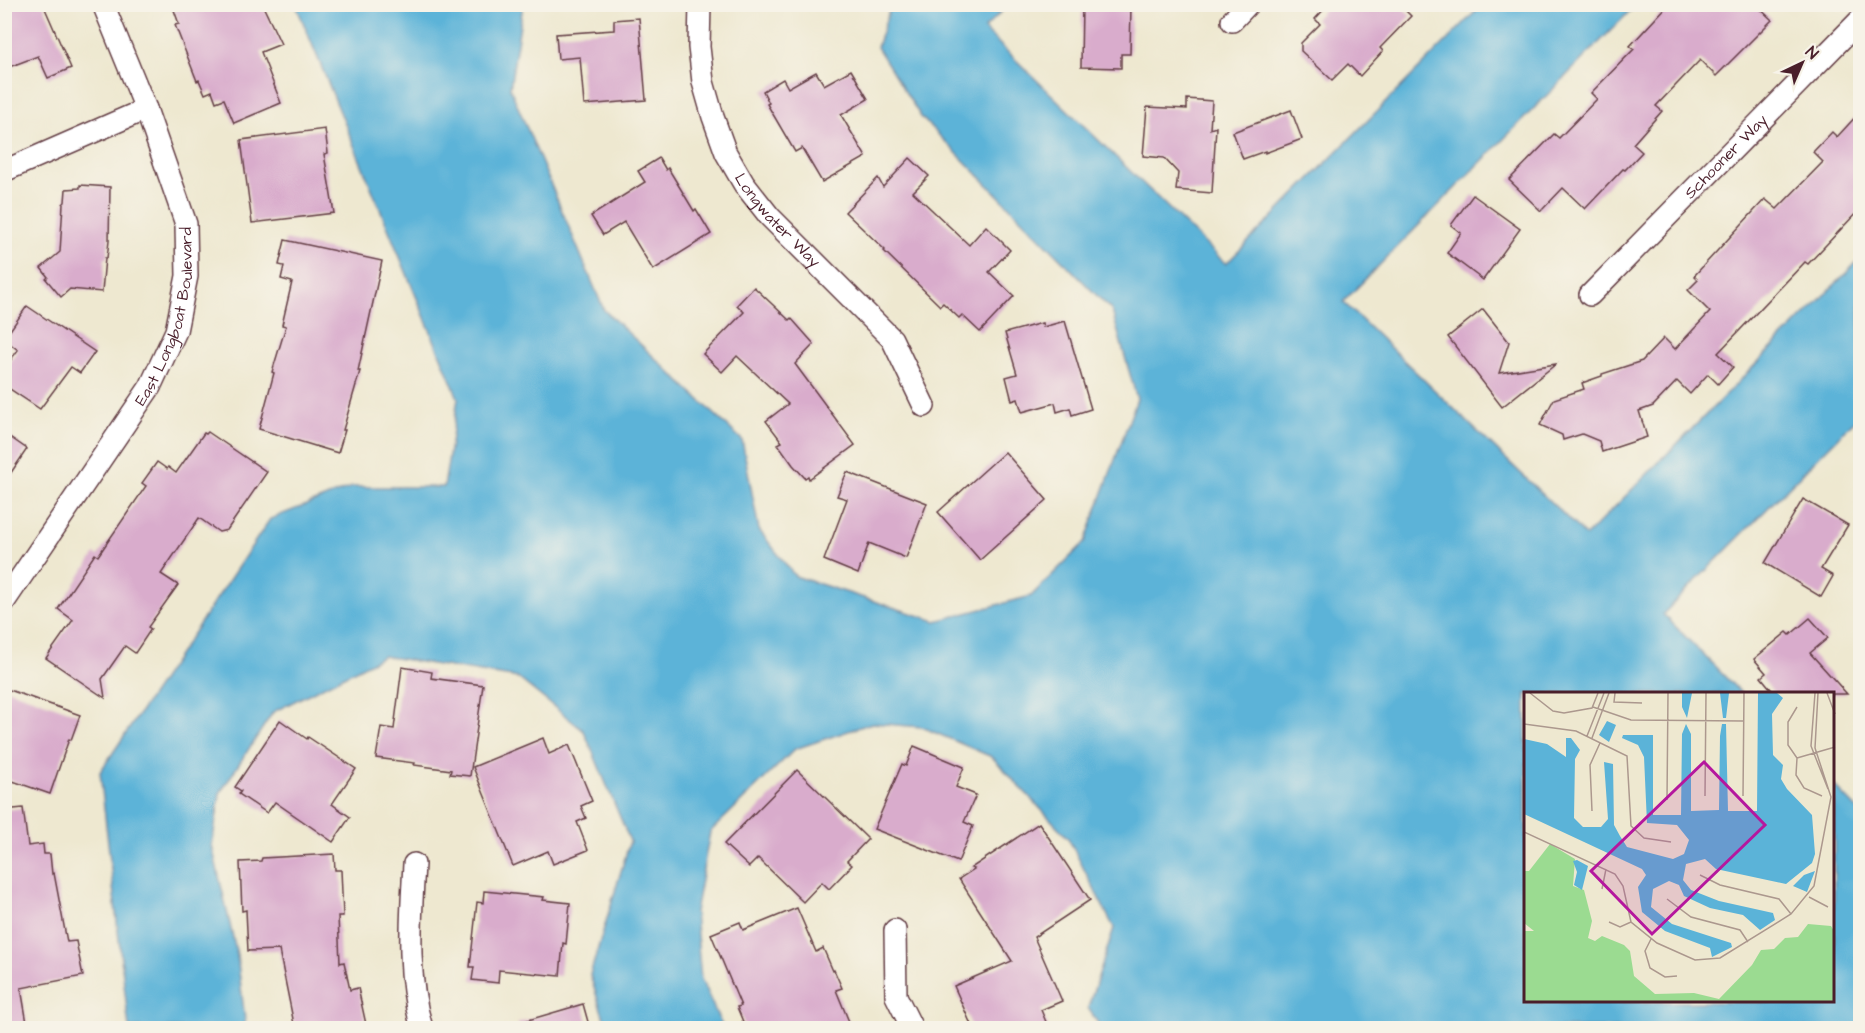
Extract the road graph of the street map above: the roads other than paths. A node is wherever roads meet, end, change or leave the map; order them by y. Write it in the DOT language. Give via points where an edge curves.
graph roads {
  1 [pos="103,4"];
  2 [pos="700,4"];
  3 [pos="1248,4"];
  4 [pos="1860,20"];
  5 [pos="1232,21"];
  6 [pos="146,109"];
  7 [pos="4,171"];
  8 [pos="1590,295"];
  9 [pos="924,406"];
  10 [pos="4,602"];
  11 [pos="414,864"];
  12 [pos="895,930"];
  13 [pos="422,1029"];
  14 [pos="912,1029"];
  1 -- 6 [label="street, East Longboat Boulevard"];
  2 -- 9 [label="street, Longwater Way" via="703,82 726,153 770,217 892,339"];
  3 -- 5 [label="street"];
  4 -- 8 [label="street, Schooner Way"];
  6 -- 7 [label="street"];
  6 -- 10 [label="street, East Longboat Boulevard" via="186,224 187,276 176,332 150,387"];
  11 -- 13 [label="street" via="410,942"];
  12 -- 14 [label="street" via="896,996"];
}
